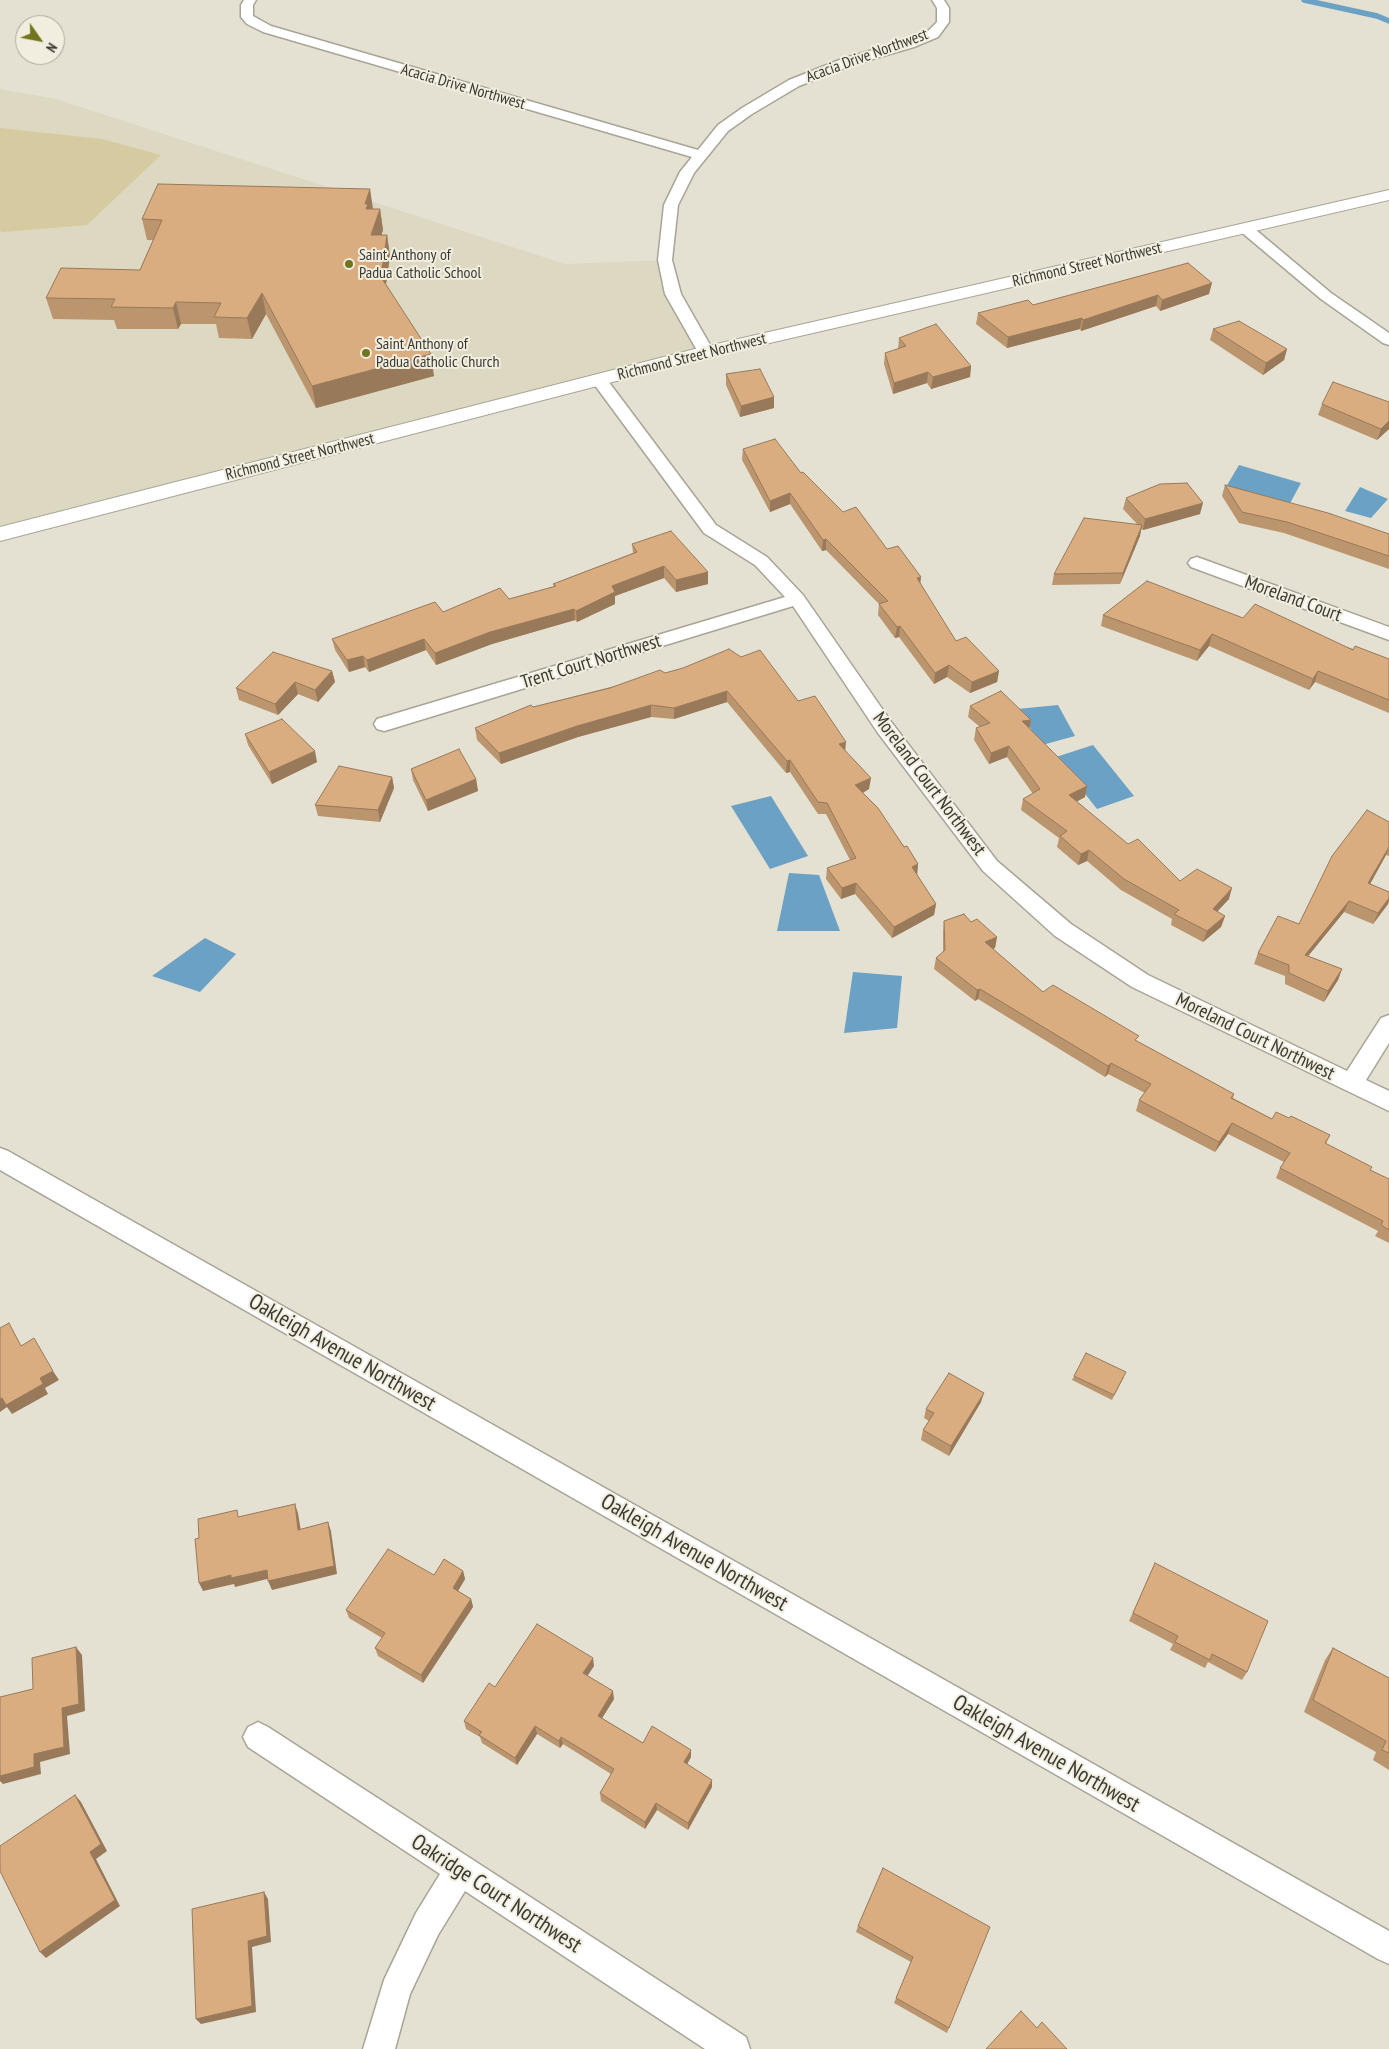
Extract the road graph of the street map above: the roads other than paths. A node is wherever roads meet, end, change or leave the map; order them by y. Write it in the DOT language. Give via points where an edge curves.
graph roads {
  1 [pos="250,0"];
  2 [pos="938,0"];
  3 [pos="699,155"];
  4 [pos="1389,195"];
  5 [pos="1245,228"];
  6 [pos="1389,340"];
  7 [pos="706,352"];
  8 [pos="598,380"];
  9 [pos="0,534"];
  10 [pos="1196,563"];
  11 [pos="797,599"];
  12 [pos="1389,634"];
  13 [pos="384,724"];
  14 [pos="1389,1024"];
  15 [pos="1351,1084"];
  16 [pos="1389,1102"];
  17 [pos="0,1158"];
  18 [pos="258,1737"];
  19 [pos="460,1870"];
  20 [pos="1389,1948"];
  21 [pos="379,2049"];
  22 [pos="734,2049"];
  1 -- 3 [label="street, Acacia Drive Northwest" via="247,17 267,29"];
  2 -- 3 [label="street, Acacia Drive Northwest" via="944,8 943,22 933,34 794,83 723,128"];
  3 -- 7 [label="street, Acacia Drive Northwest" via="684,176 671,205 665,260 673,294"];
  4 -- 5 [label="street, Richmond Street Northwest"];
  5 -- 6 [label="street" via="1326,296"];
  5 -- 7 [label="street, Richmond Street Northwest"];
  7 -- 8 [label="street, Richmond Street Northwest"];
  8 -- 9 [label="street, Richmond Street Northwest"];
  8 -- 11 [label="street, Moreland Court Northwest" via="710,529 762,561"];
  10 -- 12 [label="street, Moreland Court"];
  11 -- 13 [label="street, Trent Court Northwest"];
  11 -- 15 [label="street, Moreland Court Northwest" via="885,728 990,866 1063,930 1140,981"];
  14 -- 15 [label="street"];
  15 -- 16 [label="street, Moreland Court Northwest"];
  17 -- 20 [label="street, Oakleigh Avenue Northwest"];
  18 -- 19 [label="street, Oakridge Court Northwest"];
  19 -- 21 [label="street" via="427,1924 395,1991"];
  19 -- 22 [label="street, Oakridge Court Northwest"];
}
